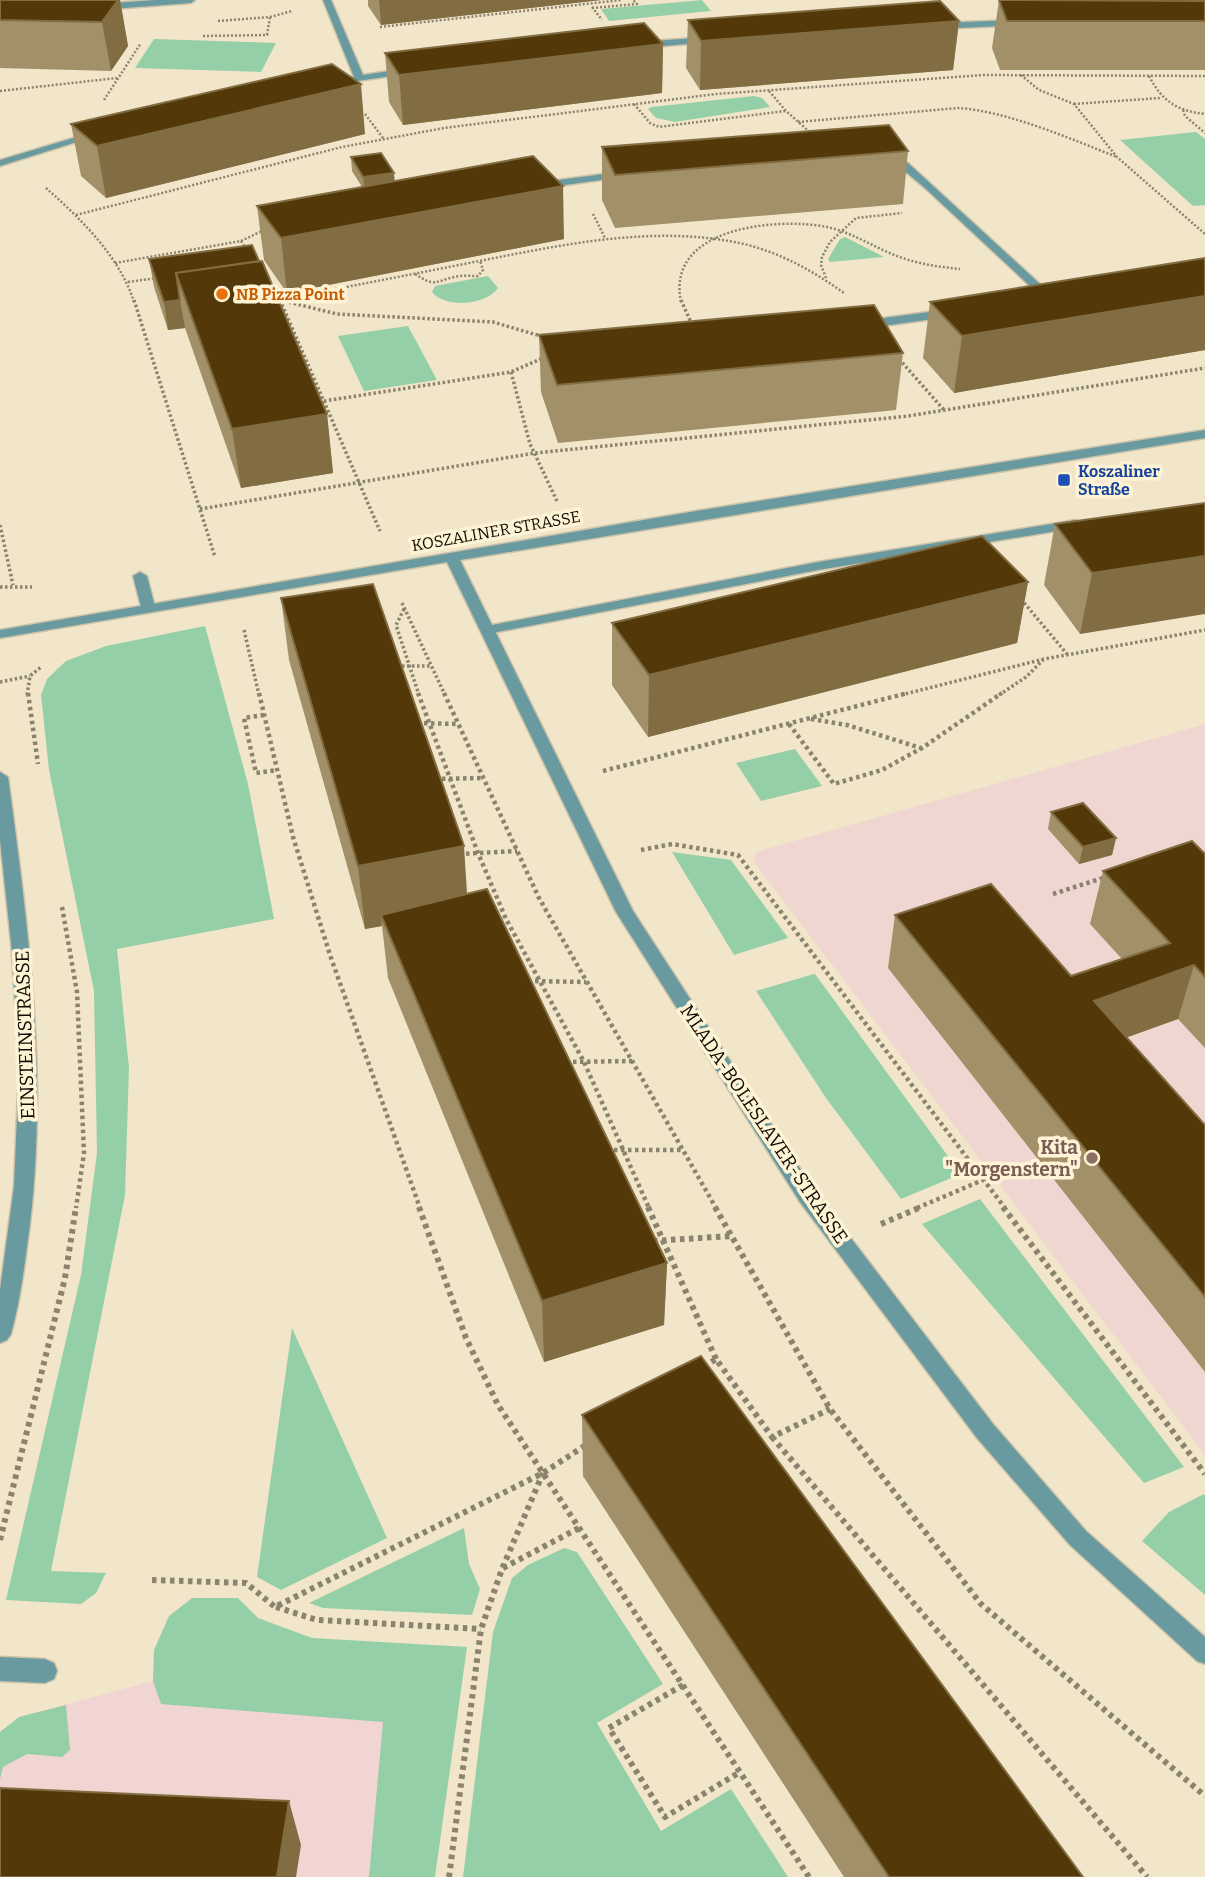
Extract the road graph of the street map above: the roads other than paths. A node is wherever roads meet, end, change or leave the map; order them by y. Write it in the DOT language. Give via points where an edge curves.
graph roads {
  1 [pos="191,0"];
  2 [pos="327,0"];
  3 [pos="85,8"];
  4 [pos="943,14"];
  5 [pos="1031,23"];
  6 [pos="950,25"];
  7 [pos="923,26"];
  8 [pos="719,39"];
  9 [pos="624,47"];
  10 [pos="423,70"];
  11 [pos="359,78"];
  12 [pos="323,85"];
  13 [pos="108,131"];
  14 [pos="880,157"];
  15 [pos="0,163"];
  16 [pos="640,172"];
  17 [pos="519,188"];
  18 [pos="1048,297"];
  19 [pos="959,312"];
  20 [pos="844,328"];
  21 [pos="1205,434"];
  22 [pos="1089,522"];
  23 [pos="451,556"];
  24 [pos="140,576"];
  25 [pos="148,607"];
  26 [pos="488,630"];
  27 [pos="0,634"];
  28 [pos="0,777"];
  29 [pos="0,1334"];
  30 [pos="1205,1653"];
  31 [pos="0,1669"];
  32 [pos="44,1671"];
  1 -- 3 [label="street"];
  2 -- 11 [label="street"];
  4 -- 6 [label="street"];
  5 -- 6 [label="street"];
  6 -- 7 [label="street"];
  8 -- 9 [label="street"];
  10 -- 11 [label="street"];
  11 -- 12 [label="street"];
  13 -- 15 [label="street"];
  14 -- 18 [label="street" via="904,165"];
  16 -- 17 [label="street"];
  19 -- 20 [label="street"];
  21 -- 23 [label="street, KOSZALINER STRASSE"];
  22 -- 26 [label="street" via="818,566"];
  23 -- 25 [label="street, KOSZALINER STRASSE"];
  23 -- 26 [label="street, MLADA-BOLESLAVER-STRASSE"];
  24 -- 25 [label="street"];
  25 -- 27 [label="street, KOSZALINER STRASSE"];
  26 -- 30 [label="street, MLADA-BOLESLAVER-STRASSE" via="625,912 807,1196 985,1431 1078,1538"];
  28 -- 29 [label="street, EINSTEINSTRASSE" via="23,948 30,1100 23,1206"];
  31 -- 32 [label="street"];
}
